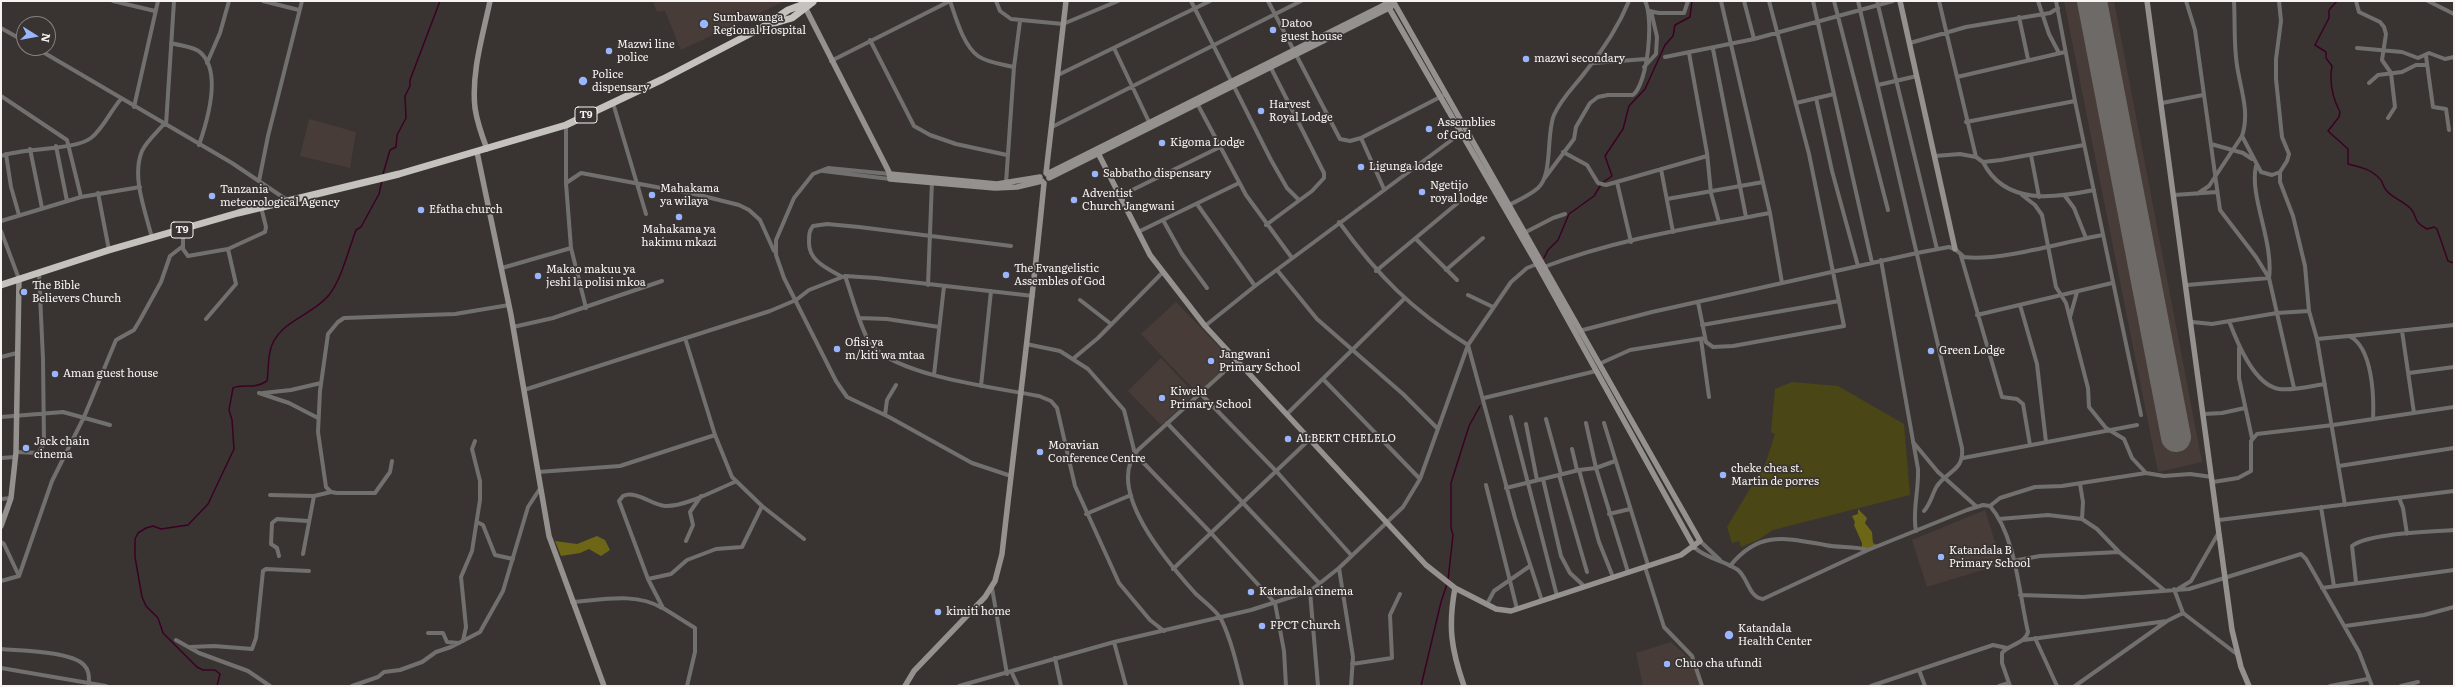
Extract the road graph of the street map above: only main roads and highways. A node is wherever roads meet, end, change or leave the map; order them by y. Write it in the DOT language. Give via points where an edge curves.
graph roads {
  1 [pos="812,1"];
  2 [pos="815,1"];
  3 [pos="794,7"];
  4 [pos="786,11"];
  5 [pos="798,15"];
  6 [pos="790,19"];
  7 [pos="763,27"];
  8 [pos="1,285"];
  1 -- 3 [label="highway, T9"];
  2 -- 5 [label="highway, T9"];
  3 -- 4 [label="highway, T9"];
  3 -- 5 [label="highway"];
  4 -- 6 [label="highway"];
  4 -- 7 [label="highway, T9"];
  5 -- 6 [label="highway, T9"];
  6 -- 7 [label="highway, T9"];
  7 -- 8 [label="highway, T9" via="566,124 399,174 261,207 109,250"];
}
